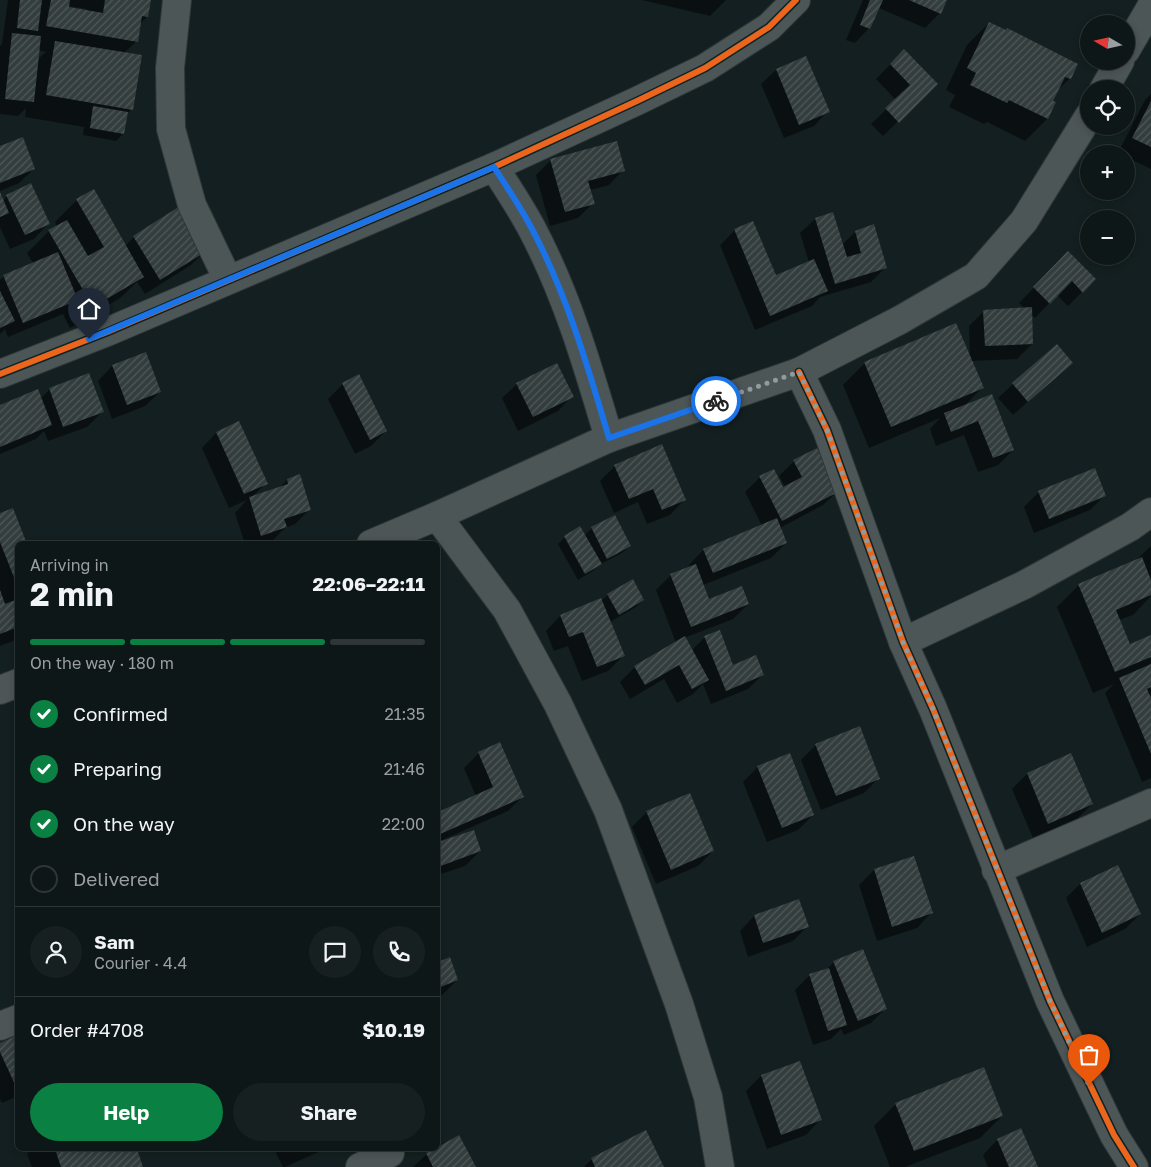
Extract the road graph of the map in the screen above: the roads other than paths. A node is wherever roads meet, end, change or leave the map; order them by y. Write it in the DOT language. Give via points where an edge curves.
graph roads {
  1 [pos="177,0"];
  2 [pos="796,0"];
  3 [pos="1151,7"];
  4 [pos="1135,35"];
  5 [pos="1080,131"];
  6 [pos="494,167"];
  7 [pos="228,280"];
  8 [pos="799,372"];
  9 [pos="0,374"];
  10 [pos="609,438"];
  11 [pos="1151,512"];
  12 [pos="437,516"];
  13 [pos="378,541"];
  14 [pos="903,642"];
  15 [pos="15,684"];
  16 [pos="0,690"];
  17 [pos="1151,803"];
  18 [pos="996,870"];
  19 [pos="15,1020"];
  20 [pos="0,1026"];
  21 [pos="392,1156"];
  22 [pos="360,1167"];
  23 [pos="720,1167"];
  24 [pos="1134,1167"];
  1 -- 7 [label="street" via="170,68 171,129 192,205"];
  2 -- 6 [label="street" via="769,27 705,68"];
  3 -- 4 [label="street"];
  5 -- 8 [label="street" via="1024,221 976,276"];
  6 -- 7 [label="street"];
  6 -- 10 [label="street" via="532,229 561,289"];
  7 -- 9 [label="street"];
  8 -- 10 [label="street"];
  8 -- 14 [label="street" via="827,430"];
  10 -- 12 [label="street"];
  11 -- 14 [label="street" via="1130,527 1024,585"];
  12 -- 13 [label="street"];
  12 -- 23 [label="street" via="507,610 558,704 608,810 672,986 708,1097"];
  14 -- 18 [label="street"];
  15 -- 16 [label="street"];
  17 -- 18 [label="street"];
  18 -- 24 [label="street" via="1050,1001 1114,1134"];
  19 -- 20 [label="street"];
  21 -- 22 [label="street"];
}
